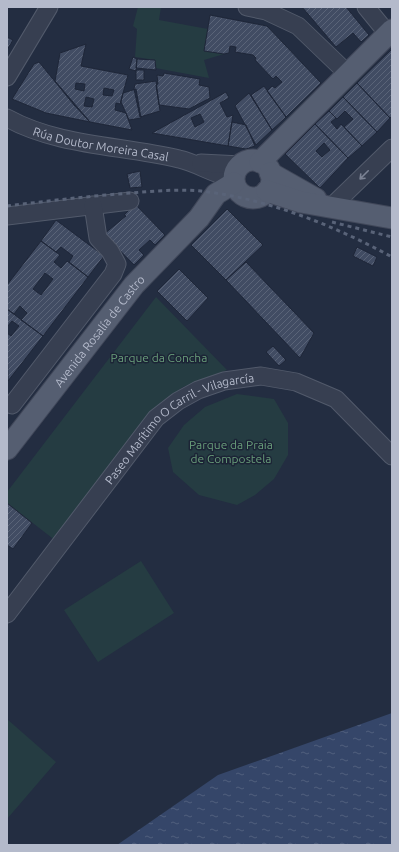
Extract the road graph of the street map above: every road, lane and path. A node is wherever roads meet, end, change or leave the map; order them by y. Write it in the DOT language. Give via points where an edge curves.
graph roads {
  1 [pos="49,7"];
  2 [pos="247,7"];
  3 [pos="366,7"];
  4 [pos="390,32"];
  5 [pos="348,74"];
  6 [pos="7,77"];
  7 [pos="7,118"];
  8 [pos="392,148"];
  9 [pos="250,178"];
  10 [pos="130,201"];
  11 [pos="93,205"];
  12 [pos="331,207"];
  13 [pos="7,216"];
  14 [pos="392,218"];
  15 [pos="113,274"];
  16 [pos="134,285"];
  17 [pos="9,403"];
  18 [pos="31,418"];
  19 [pos="7,449"];
  20 [pos="392,456"];
  21 [pos="7,614"];
  1 -- 6 [label="street"];
  2 -- 5 [label="street" via="266,11 298,26"];
  3 -- 4 [label="street"];
  4 -- 5 [label="main road, Avenida Rosalía de Castro"];
  5 -- 9 [label="main road, Avenida Rosalía de Castro"];
  7 -- 9 [label="street, Rúa Doutor Moreira Casal" via="54,136 101,146 149,152 197,163 226,177"];
  8 -- 12 [label="street, one-way"];
  9 -- 12 [label="main road"];
  9 -- 16 [label="main road, Avenida Rosalía de Castro" via="216,194 199,218"];
  10 -- 11 [label="street"];
  11 -- 13 [label="street"];
  11 -- 15 [label="street" via="98,238 110,251 117,264"];
  12 -- 14 [label="main road"];
  15 -- 16 [label="street" via="124,277"];
  15 -- 17 [label="street"];
  16 -- 18 [label="main road, Avenida Rosalía de Castro"];
  17 -- 18 [label="street"];
  18 -- 19 [label="main road, Avenida Rosalía de Castro"];
  20 -- 21 [label="street, Paseo Marítimo O Carril - Vilagarcía" via="336,399 296,382 261,376 224,381 198,390 156,418"];
}
